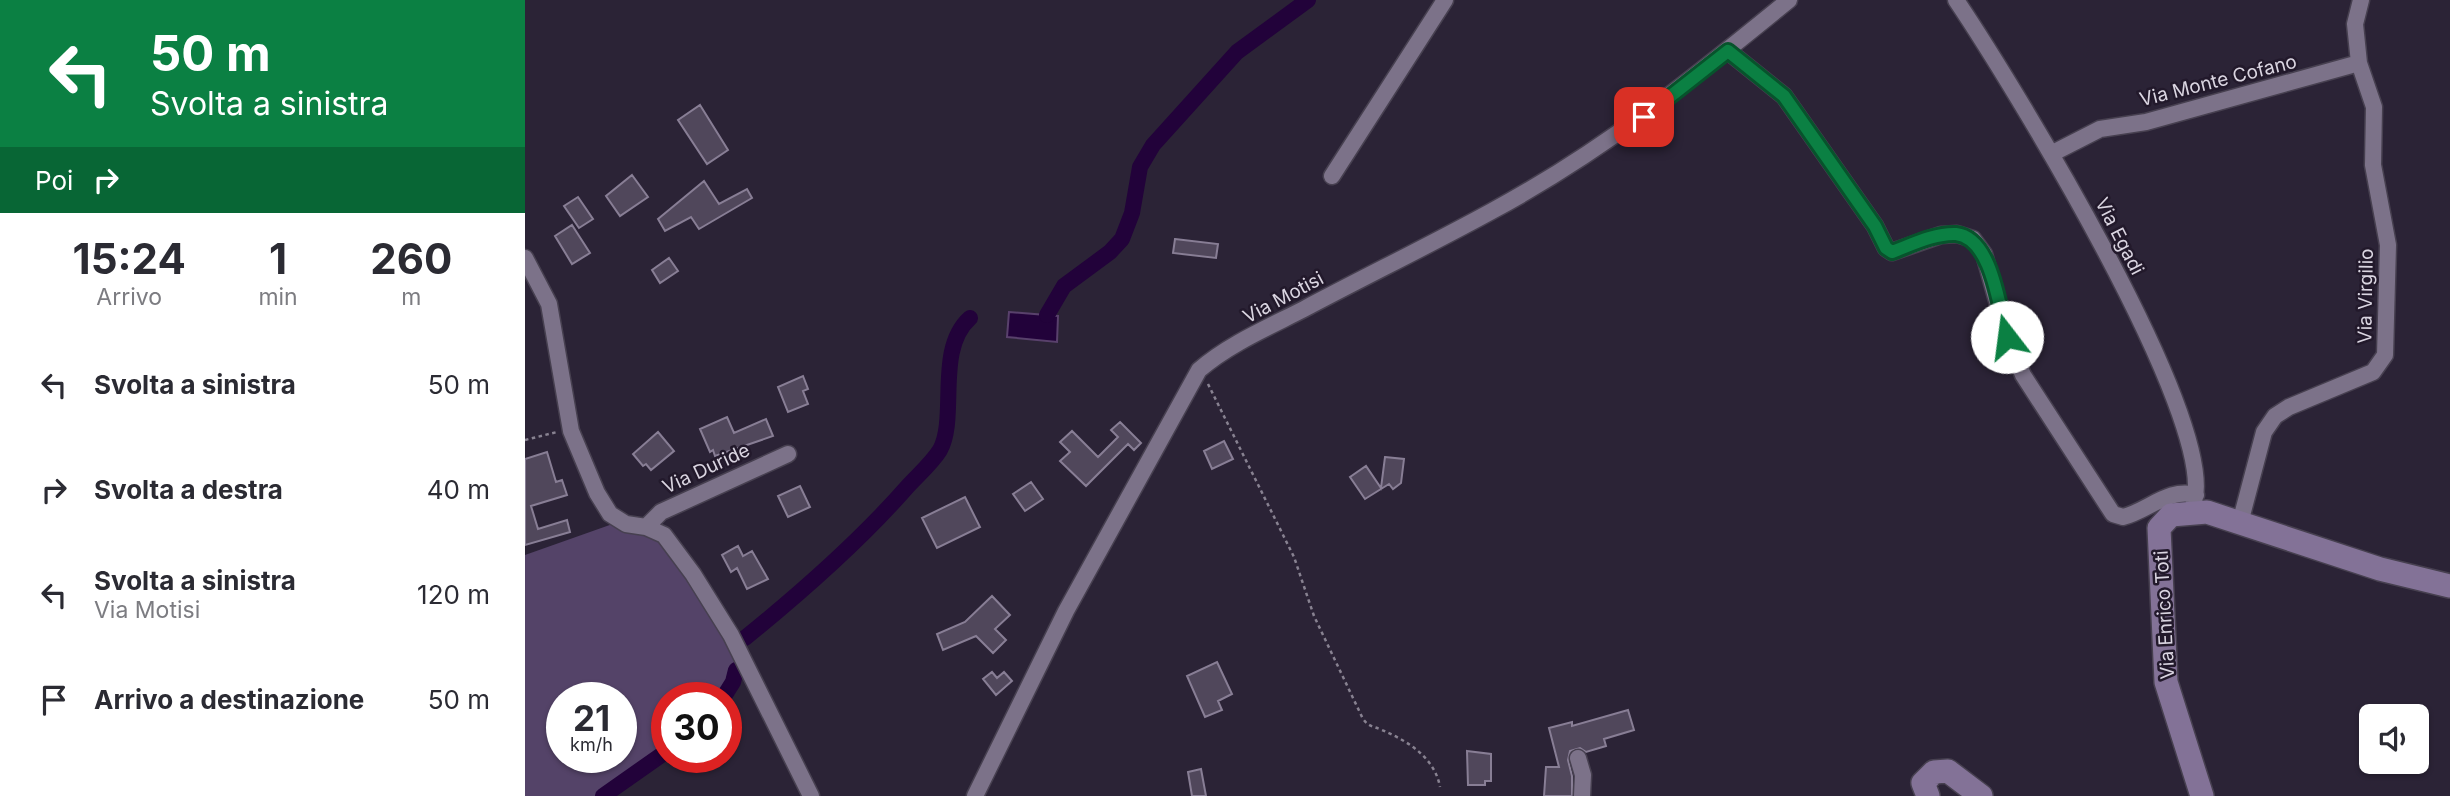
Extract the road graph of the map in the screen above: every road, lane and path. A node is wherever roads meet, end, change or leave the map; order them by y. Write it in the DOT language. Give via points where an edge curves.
graph roads {
  1 [pos="1445,0"];
  2 [pos="1789,0"];
  3 [pos="1956,0"];
  4 [pos="2361,0"];
  5 [pos="1728,51"];
  6 [pos="2359,63"];
  7 [pos="2051,154"];
  8 [pos="1332,176"];
  9 [pos="525,258"];
  10 [pos="1199,370"];
  11 [pos="570,428"];
  12 [pos="525,440"];
  13 [pos="788,454"];
  14 [pos="2194,503"];
  15 [pos="2240,523"];
  16 [pos="646,527"];
  17 [pos="2450,586"];
  18 [pos="1578,758"];
  19 [pos="1440,787"];
  20 [pos="811,796"];
  21 [pos="975,796"];
  22 [pos="1582,796"];
  23 [pos="1928,796"];
  24 [pos="1981,796"];
  25 [pos="2202,796"];
  1 -- 8 [label="street"];
  2 -- 5 [label="street, Via Motisi"];
  3 -- 7 [label="street, Via Egadi"];
  4 -- 6 [label="street, Via Virgilio" via="2355,24"];
  5 -- 10 [label="street, Via Motisi" via="1570,167 1273,325"];
  5 -- 14 [label="street" via="1784,96 1886,248 1892,252 1941,235 1973,239 1984,254 2007,337 2023,375 2113,514 2123,517 2186,492"];
  6 -- 7 [label="street, Via Monte Cofano" via="2145,122 2115,124"];
  6 -- 15 [label="street, Via Virgilio" via="2374,107 2373,164 2388,246 2385,355 2373,372 2275,416 2264,432"];
  7 -- 14 [label="street, Via Egadi" via="2164,370 2183,419"];
  9 -- 11 [label="street" via="549,304"];
  10 -- 19 [label="path" via="1294,557 1314,616 1363,719 1431,761"];
  10 -- 21 [label="street, Via Motisi" via="1066,611"];
  11 -- 12 [label="path"];
  11 -- 16 [label="street" via="610,514 627,524"];
  13 -- 16 [label="street, Via Duride" via="661,512"];
  14 -- 15 [label="main road"];
  14 -- 25 [label="main road, Via Enrico Toti" via="2171,515 2159,528 2166,682"];
  15 -- 17 [label="main road" via="2380,569"];
  16 -- 20 [label="street" via="664,535 731,635"];
  18 -- 22 [label="street"];
  23 -- 24 [label="main road" via="1923,783 1934,772 1948,771"];
}
